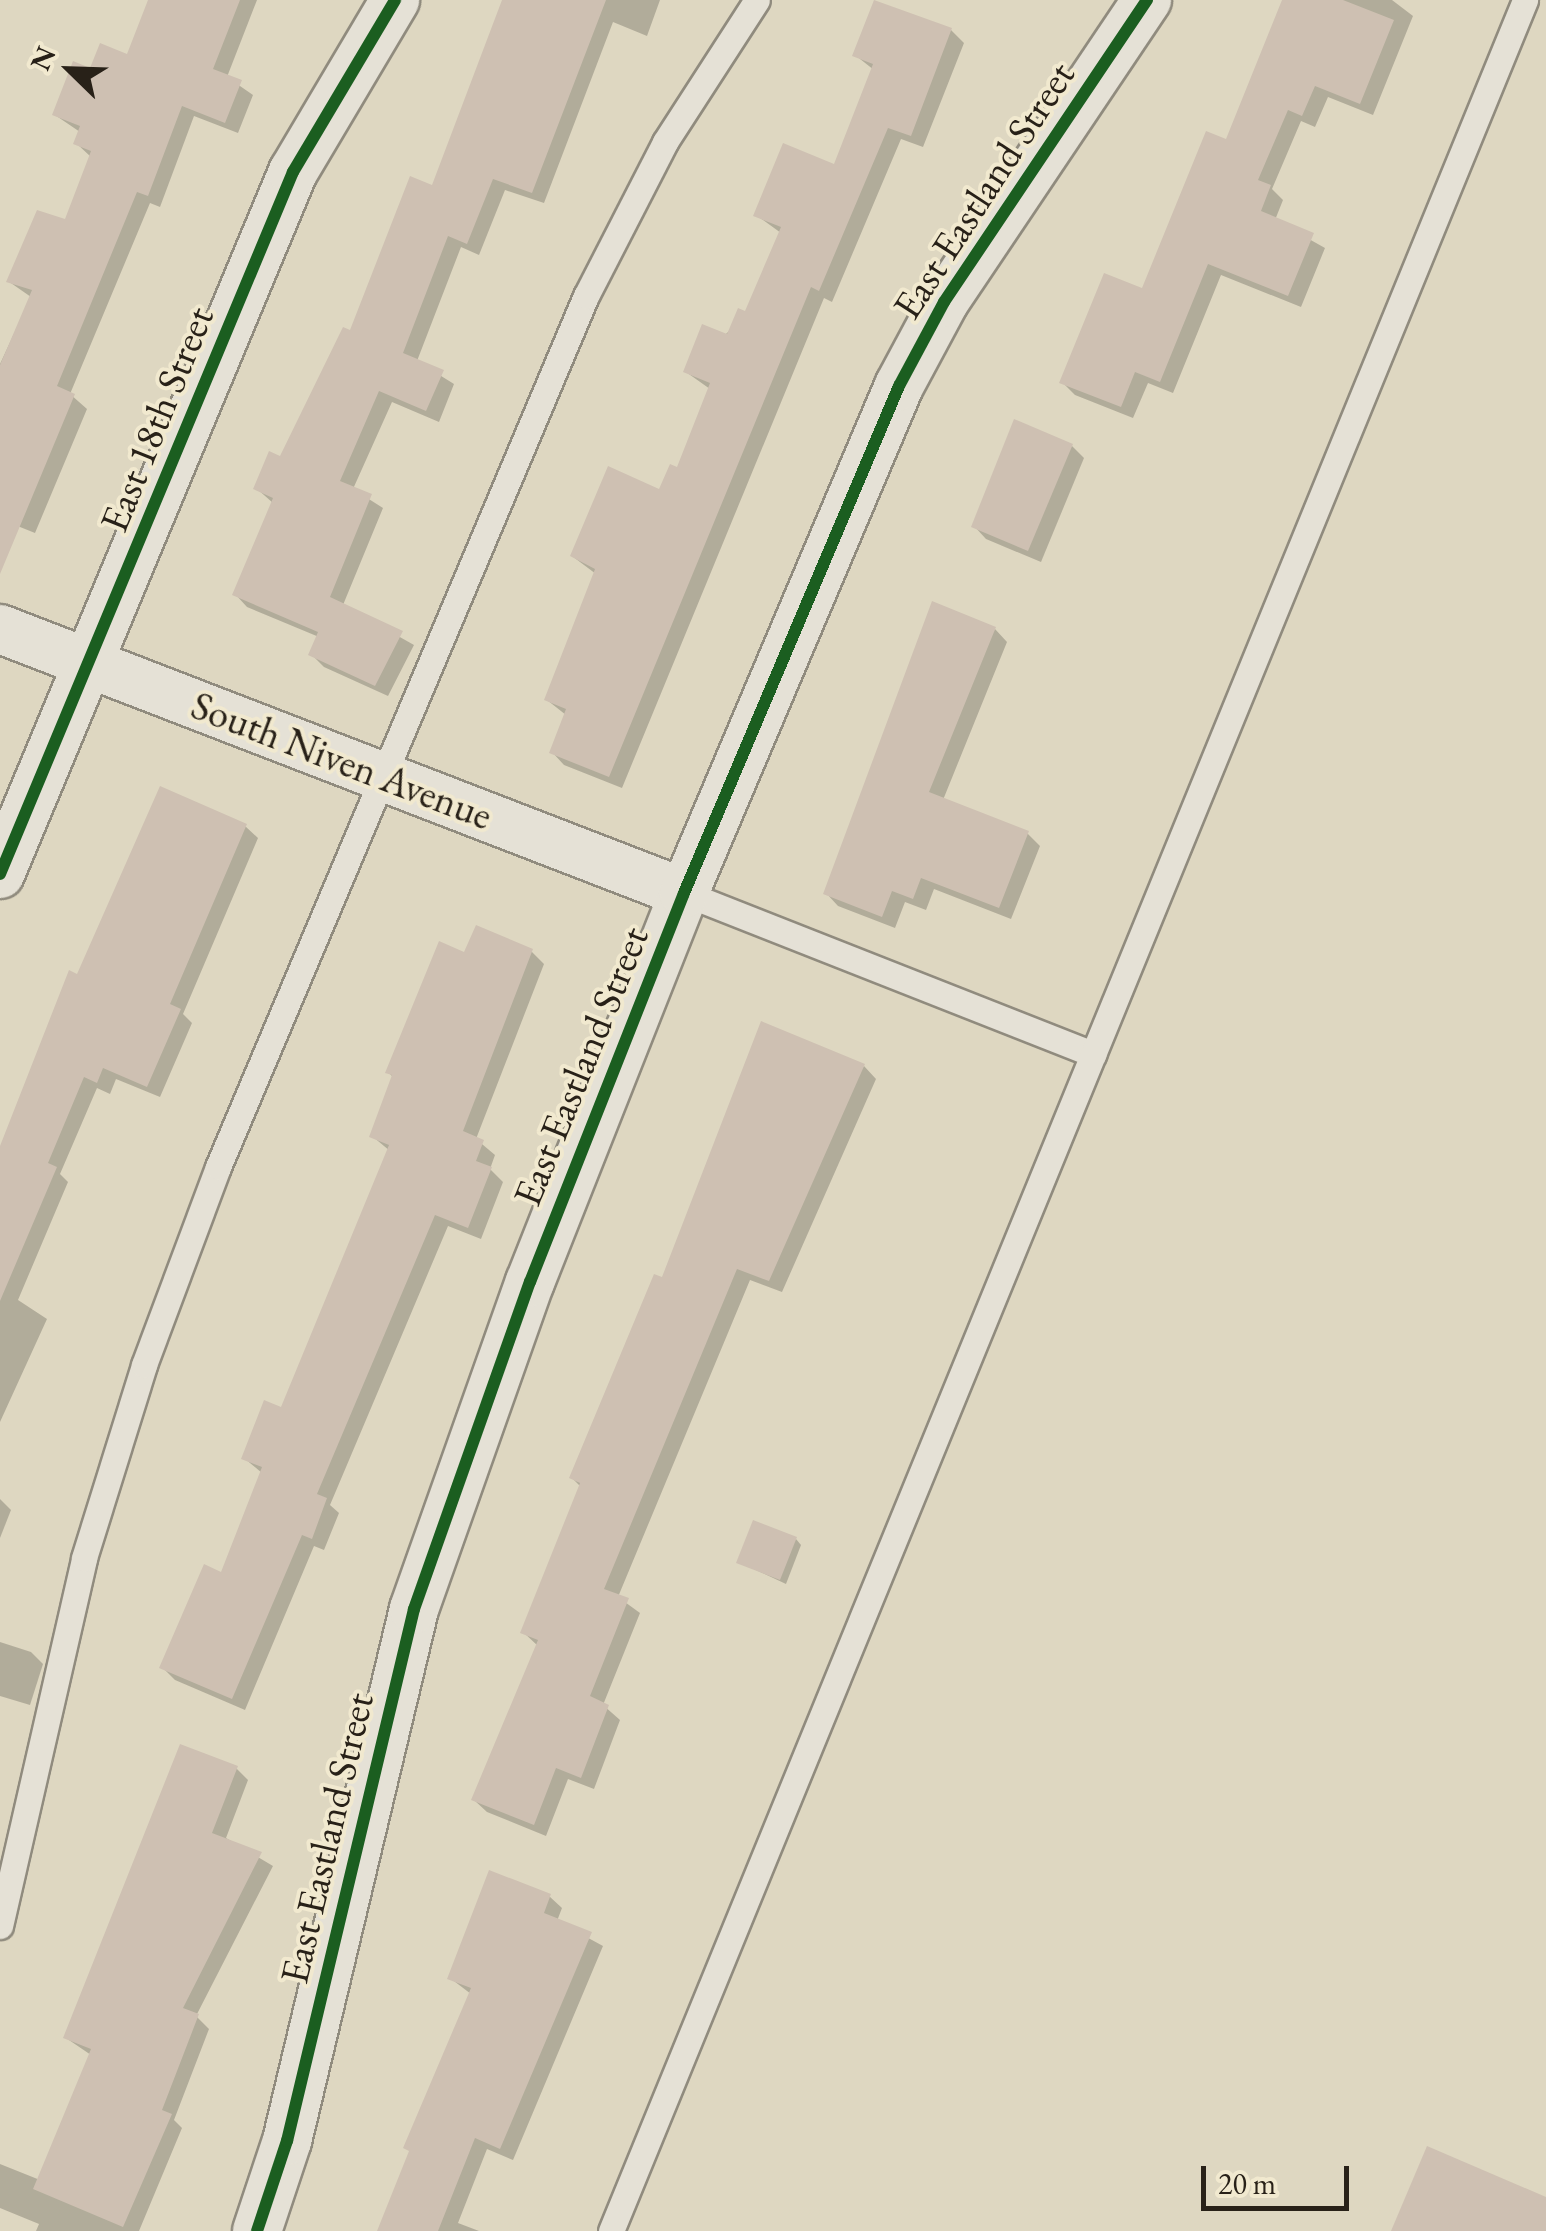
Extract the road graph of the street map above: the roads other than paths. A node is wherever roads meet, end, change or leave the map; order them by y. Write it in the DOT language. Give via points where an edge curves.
graph roads {
  1 [pos="395,0"];
  2 [pos="757,0"];
  3 [pos="1147,0"];
  4 [pos="1525,0"];
  5 [pos="0,630"];
  6 [pos="90,662"];
  7 [pos="380,775"];
  8 [pos="0,874"];
  9 [pos="684,893"];
  10 [pos="1093,1054"];
  11 [pos="0,1926"];
  12 [pos="257,2231"];
  13 [pos="611,2231"];
  1 -- 6 [label="street, East 18th Street" via="293,172"];
  2 -- 7 [label="lane" via="665,142 586,296"];
  3 -- 9 [label="street, East Eastland Street" via="944,302 899,386"];
  4 -- 10 [label="lane"];
  5 -- 6 [label="street, South Niven Avenue"];
  6 -- 7 [label="street, South Niven Avenue"];
  6 -- 8 [label="street, East 18th Street"];
  7 -- 9 [label="street, South Niven Avenue"];
  7 -- 11 [label="lane" via="144,1364 56,1664"];
  9 -- 10 [label="lane"];
  9 -- 12 [label="street, East Eastland Street" via="530,1282 414,1609 287,2141"];
  10 -- 13 [label="lane"];
}
